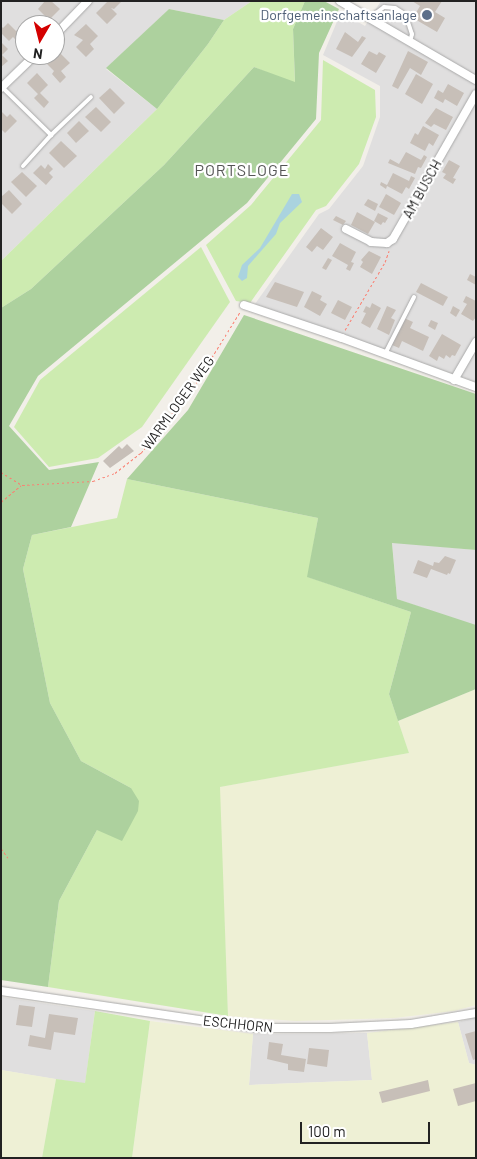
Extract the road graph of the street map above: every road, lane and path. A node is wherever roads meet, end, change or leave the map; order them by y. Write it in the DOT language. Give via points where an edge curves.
graph roads {
  1 [pos="88,1"];
  2 [pos="340,1"];
  3 [pos="373,20"];
  4 [pos="65,25"];
  5 [pos="410,42"];
  6 [pos="25,65"];
  7 [pos="476,80"];
  8 [pos="2,88"];
  9 [pos="476,94"];
  10 [pos="91,97"];
  11 [pos="51,135"];
  12 [pos="23,166"];
  13 [pos="346,229"];
  14 [pos="387,243"];
  15 [pos="414,297"];
  16 [pos="244,305"];
  17 [pos="342,338"];
  18 [pos="476,342"];
  19 [pos="385,354"];
  20 [pos="454,380"];
  21 [pos="476,387"];
  22 [pos="1,472"];
  23 [pos="22,484"];
  24 [pos="1,502"];
  25 [pos="1,848"];
  26 [pos="8,858"];
  27 [pos="1,991"];
  28 [pos="476,1014"];
  1 -- 4 [label="street"];
  2 -- 3 [label="street"];
  3 -- 5 [label="street"];
  3 -- 5 [label="lane" via="384,7 396,8 408,22 412,34"];
  5 -- 7 [label="street"];
  6 -- 8 [label="street"];
  8 -- 11 [label="lane"];
  9 -- 14 [label="street, AM BUSCH" via="393,239"];
  10 -- 11 [label="lane"];
  11 -- 12 [label="lane"];
  13 -- 14 [label="street" via="371,242"];
  14 -- 17 [label="path" via="390,254"];
  15 -- 19 [label="lane"];
  16 -- 17 [label="street"];
  16 -- 23 [label="path, WARMLOGER WEG" via="196,383 142,453 115,473 93,481"];
  17 -- 19 [label="street"];
  18 -- 20 [label="street"];
  19 -- 20 [label="street"];
  20 -- 21 [label="street"];
  22 -- 23 [label="path"];
  23 -- 24 [label="path"];
  25 -- 26 [label="path"];
  27 -- 28 [label="street, ESCHHORN" via="255,1028 411,1024"];
}
